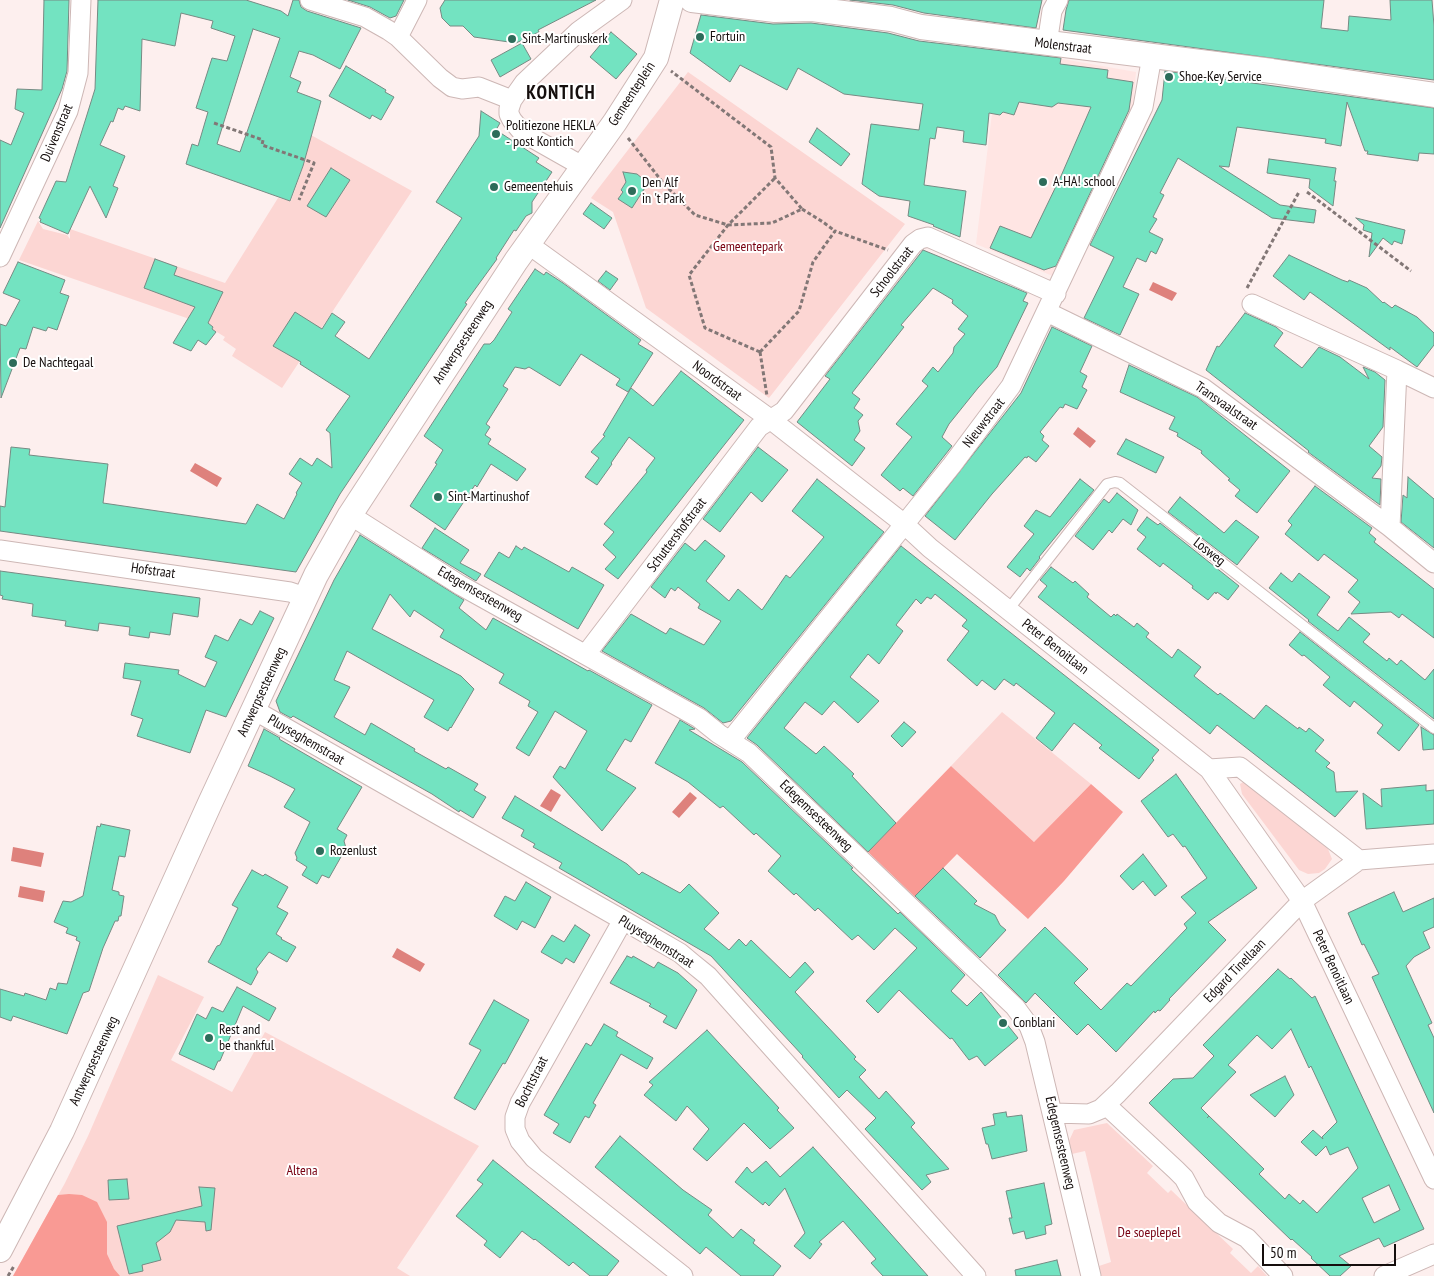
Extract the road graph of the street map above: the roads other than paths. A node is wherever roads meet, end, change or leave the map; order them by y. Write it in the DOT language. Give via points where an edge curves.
graph roads {
  1 [pos="81,0"];
  2 [pos="310,0"];
  3 [pos="417,0"];
  4 [pos="622,0"];
  5 [pos="672,0"];
  6 [pos="692,0"];
  7 [pos="1058,0"];
  8 [pos="398,36"];
  9 [pos="1047,44"];
  10 [pos="1152,56"];
  11 [pos="1434,95"];
  12 [pos="512,100"];
  13 [pos="582,166"];
  14 [pos="528,244"];
  15 [pos="0,257"];
  16 [pos="1056,294"];
  17 [pos="1252,304"];
  18 [pos="1047,312"];
  19 [pos="1397,370"];
  20 [pos="1434,388"];
  21 [pos="770,419"];
  22 [pos="350,515"];
  23 [pos="903,523"];
  24 [pos="1390,526"];
  25 [pos="0,550"];
  26 [pos="1434,563"];
  27 [pos="305,597"];
  28 [pos="1008,610"];
  29 [pos="586,654"];
  30 [pos="254,710"];
  31 [pos="1434,728"];
  32 [pos="730,741"];
  33 [pos="1209,769"];
  34 [pos="1434,854"];
  35 [pos="1359,860"];
  36 [pos="1302,901"];
  37 [pos="623,920"];
  38 [pos="1106,1105"];
  39 [pos="1053,1113"];
  40 [pos="1434,1179"];
  41 [pos="0,1250"];
  42 [pos="1434,1254"];
  43 [pos="683,1276"];
  44 [pos="976,1276"];
  45 [pos="1091,1276"];
  46 [pos="1283,1276"];
  47 [pos="1384,1276"];
  1 -- 15 [label="street, Duivenstraat" via="78,74 68,111"];
  2 -- 8 [label="street" via="376,22"];
  3 -- 8 [label="street"];
  4 -- 12 [label="street" via="579,31 524,83"];
  5 -- 13 [label="street, Gemeenteplein" via="656,58"];
  6 -- 9 [label="street, Molenstraat" via="775,10 812,9"];
  7 -- 9 [label="street" via="1052,12"];
  8 -- 12 [label="street" via="452,87 479,87"];
  9 -- 10 [label="street, Molenstraat"];
  10 -- 11 [label="street, Molenstraat"];
  10 -- 16 [label="street, Nieuwstraat" via="1143,107"];
  12 -- 13 [label="street" via="509,114 522,132"];
  13 -- 14 [label="street, Antwerpsesteenweg"];
  14 -- 21 [label="street, Noordstraat"];
  14 -- 22 [label="street, Antwerpsesteenweg"];
  16 -- 18 [label="street, Nieuwstraat"];
  16 -- 21 [label="street, Schoolstraat" via="928,237 920,239 784,411"];
  17 -- 19 [label="street"];
  18 -- 23 [label="street, Nieuwstraat" via="1005,395"];
  18 -- 24 [label="street, Transvaalstraat" via="1203,388"];
  19 -- 20 [label="street"];
  19 -- 24 [label="street"];
  21 -- 23 [label="street, Noordstraat"];
  21 -- 29 [label="street, Schuttershofstraat" via="759,427"];
  22 -- 27 [label="street, Antwerpsesteenweg"];
  22 -- 29 [label="street, Edegemsesteenweg" via="460,585"];
  23 -- 28 [label="street, Peter Benoitlaan"];
  23 -- 32 [label="street, Nieuwstraat"];
  24 -- 26 [label="street, Transvaalstraat"];
  25 -- 27 [label="street, Hofstraat" via="290,592"];
  27 -- 30 [label="street, Antwerpsesteenweg"];
  28 -- 31 [label="lane, Losweg" via="1107,484 1120,483"];
  28 -- 33 [label="street, Peter Benoitlaan"];
  29 -- 32 [label="street, Edegemsesteenweg" via="699,718"];
  30 -- 37 [label="street, Pluyseghemstraat"];
  30 -- 41 [label="street, Antwerpsesteenweg" via="62,1131"];
  32 -- 39 [label="street, Edegemsesteenweg" via="757,760 1014,1007 1034,1037"];
  33 -- 35 [label="street" via="1240,767"];
  33 -- 36 [label="street, Peter Benoitlaan"];
  34 -- 35 [label="street"];
  35 -- 36 [label="street, Edgard Tinellaan"];
  36 -- 38 [label="street, Edgard Tinellaan"];
  36 -- 40 [label="street, Peter Benoitlaan"];
  37 -- 43 [label="street, Bochtstraat" via="520,1102 515,1129 534,1158"];
  37 -- 44 [label="street, Pluyseghemstraat" via="680,954 708,976"];
  38 -- 39 [label="street, Edgard Tinellaan" via="1089,1114"];
  38 -- 46 [label="street" via="1180,1174 1197,1202 1219,1223 1246,1238"];
  39 -- 45 [label="street, Edegemsesteenweg"];
  42 -- 47 [label="street"];
}
